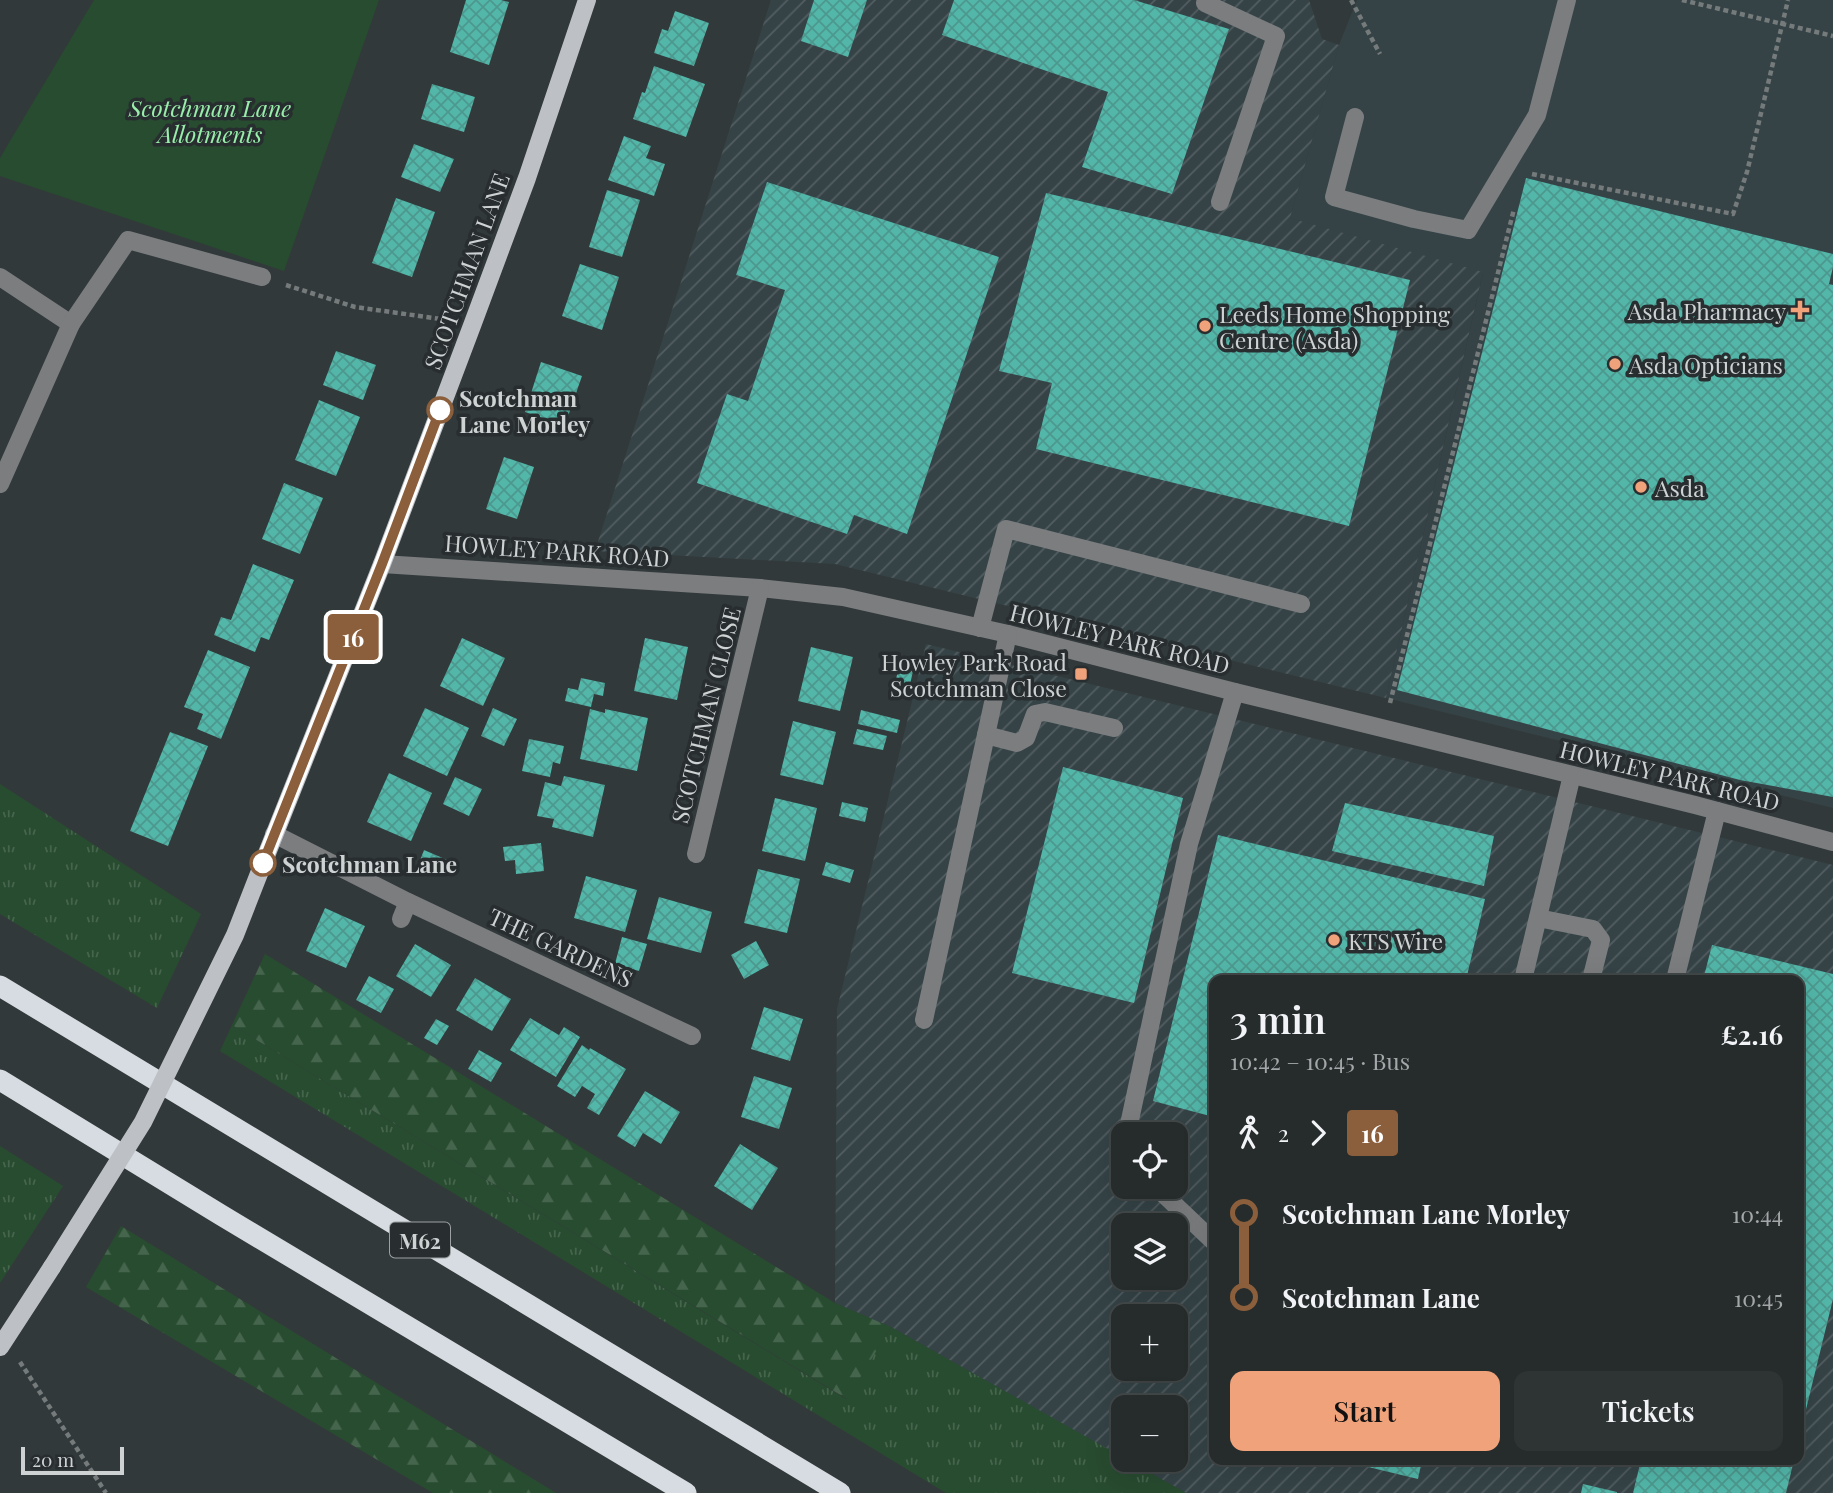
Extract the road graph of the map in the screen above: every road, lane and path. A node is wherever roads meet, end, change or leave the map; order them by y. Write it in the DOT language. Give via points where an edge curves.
graph roads {
  1 [pos="587,0"];
  2 [pos="1206,0"];
  3 [pos="1351,0"];
  4 [pos="1567,0"];
  5 [pos="1682,0"];
  6 [pos="1788,0"];
  7 [pos="1782,24"];
  8 [pos="1833,36"];
  9 [pos="1380,54"];
  10 [pos="1355,117"];
  11 [pos="1523,172"];
  12 [pos="1517,198"];
  13 [pos="1220,202"];
  14 [pos="262,277"];
  15 [pos="0,278"];
  16 [pos="473,323"];
  17 [pos="71,324"];
  18 [pos="0,484"];
  19 [pos="382,564"];
  20 [pos="760,588"];
  21 [pos="1301,604"];
  22 [pos="980,628"];
  23 [pos="1008,634"];
  24 [pos="1235,692"];
  25 [pos="1114,727"];
  26 [pos="1384,729"];
  27 [pos="986,735"];
  28 [pos="1572,775"];
  29 [pos="1717,811"];
  30 [pos="274,834"];
  31 [pos="1833,842"];
  32 [pos="696,854"];
  33 [pos="1538,918"];
  34 [pos="1524,975"];
  35 [pos="1592,975"];
  36 [pos="1676,975"];
  37 [pos="0,986"];
  38 [pos="923,1020"];
  39 [pos="692,1036"];
  40 [pos="0,1080"];
  41 [pos="1130,1122"];
  42 [pos="1169,1199"];
  43 [pos="1209,1237"];
  44 [pos="2,1343"];
  45 [pos="106,1493"];
  46 [pos="686,1493"];
  47 [pos="840,1493"];
  1 -- 16 [label="main road, SCOTCHMAN LANE"];
  2 -- 13 [label="street" via="1276,36"];
  3 -- 9 [label="path"];
  4 -- 10 [label="street" via="1537,115 1468,230 1334,197"];
  5 -- 7 [label="path"];
  6 -- 7 [label="path"];
  7 -- 8 [label="path"];
  7 -- 11 [label="path" via="1733,214"];
  12 -- 26 [label="path"];
  14 -- 16 [label="path" via="355,307"];
  14 -- 17 [label="street" via="128,240"];
  15 -- 17 [label="street"];
  16 -- 19 [label="main road, SCOTCHMAN LANE"];
  17 -- 18 [label="street"];
  19 -- 20 [label="street, HOWLEY PARK ROAD"];
  19 -- 30 [label="main road, SCOTCHMAN LANE"];
  20 -- 22 [label="street, HOWLEY PARK ROAD" via="843,597"];
  20 -- 32 [label="street, SCOTCHMAN CLOSE"];
  21 -- 22 [label="street" via="1006,529"];
  22 -- 23 [label="street, HOWLEY PARK ROAD"];
  23 -- 24 [label="street, HOWLEY PARK ROAD"];
  23 -- 27 [label="street"];
  24 -- 26 [label="street, HOWLEY PARK ROAD"];
  24 -- 41 [label="street" via="1189,844"];
  25 -- 27 [label="street" via="1045,712 1035,714 1026,738 1017,743"];
  26 -- 28 [label="street, HOWLEY PARK ROAD"];
  27 -- 38 [label="street"];
  28 -- 29 [label="street, HOWLEY PARK ROAD"];
  28 -- 33 [label="street"];
  29 -- 31 [label="street, HOWLEY PARK ROAD"];
  29 -- 36 [label="street"];
  30 -- 39 [label="street, THE GARDENS" via="405,911"];
  30 -- 44 [label="main road, SCOTCHMAN LANE, bridge" via="235,935 143,1122"];
  33 -- 34 [label="street"];
  33 -- 35 [label="street" via="1593,929 1601,940"];
  37 -- 47 [label="highway, M62"];
  40 -- 46 [label="highway"];
  42 -- 43 [label="street"];
  44 -- 45 [label="path"];
}
